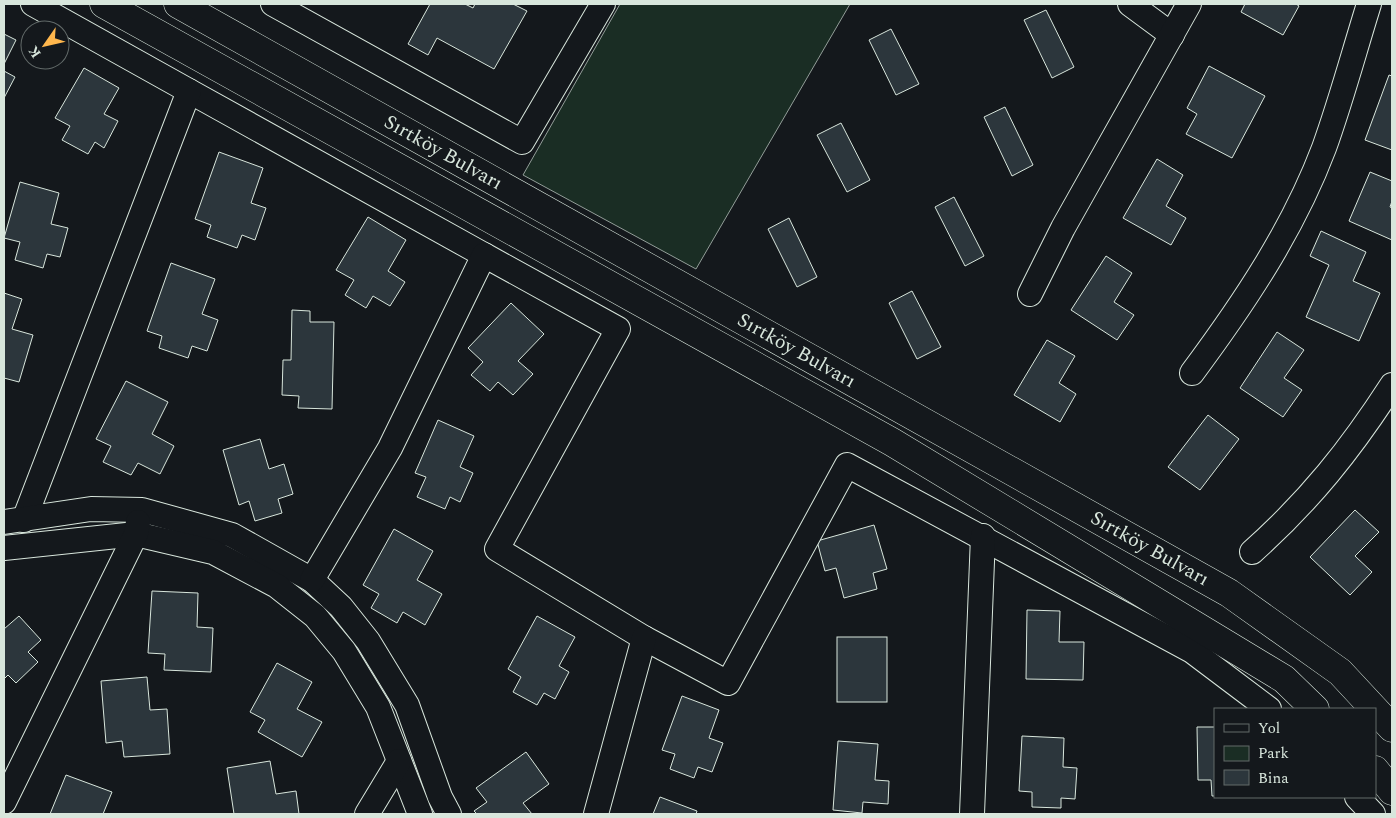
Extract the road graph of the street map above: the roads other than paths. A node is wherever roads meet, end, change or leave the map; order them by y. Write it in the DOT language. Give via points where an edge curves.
graph roads {
  1 [pos="33,4"];
  2 [pos="104,4"];
  3 [pos="178,4"];
  4 [pos="273,4"];
  5 [pos="1130,4"];
  6 [pos="1189,4"];
  7 [pos="1369,4"];
  8 [pos="597,6"];
  9 [pos="1172,34"];
  10 [pos="189,91"];
  11 [pos="484,255"];
  12 [pos="1030,294"];
  13 [pos="772,337"];
  14 [pos="756,366"];
  15 [pos="1192,373"];
  16 [pos="1392,384"];
  17 [pos="142,510"];
  18 [pos="14,521"];
  19 [pos="136,534"];
  20 [pos="984,536"];
  21 [pos="4,548"];
  22 [pos="1252,552"];
  23 [pos="312,580"];
  24 [pos="1218,588"];
  25 [pos="1195,625"];
  26 [pos="644,638"];
  27 [pos="1268,708"];
  28 [pos="1315,708"];
  29 [pos="1373,708"];
  30 [pos="1376,711"];
  31 [pos="1392,728"];
  32 [pos="399,761"];
  33 [pos="1376,771"];
  34 [pos="1392,791"];
  35 [pos="1359,798"];
  36 [pos="4,802"];
  37 [pos="367,814"];
  38 [pos="420,814"];
  39 [pos="449,814"];
  40 [pos="596,814"];
  41 [pos="972,814"];
  42 [pos="1373,814"];
  1 -- 10 [label="street"];
  2 -- 14 [label="main road, Sırtköy Bulvarı"];
  3 -- 13 [label="main road, Sırtköy Bulvarı"];
  4 -- 8 [label="street" via="522,142"];
  5 -- 9 [label="street"];
  6 -- 9 [label="street"];
  7 -- 15 [label="street" via="1330,130 1308,186 1262,275"];
  9 -- 12 [label="street"];
  10 -- 11 [label="street"];
  10 -- 18 [label="street"];
  11 -- 23 [label="street" via="390,448"];
  11 -- 26 [label="street" via="618,329 497,549"];
  13 -- 14 [label="main road"];
  13 -- 24 [label="main road, Sırtköy Bulvarı"];
  14 -- 25 [label="main road, Sırtköy Bulvarı" via="892,442"];
  16 -- 22 [label="street" via="1328,476 1288,520"];
  17 -- 18 [label="street" via="91,509"];
  17 -- 19 [label="street"];
  17 -- 23 [label="street" via="232,535"];
  19 -- 21 [label="street"];
  19 -- 32 [label="street" via="213,552 277,586 315,616 344,651 378,707"];
  19 -- 36 [label="street"];
  20 -- 26 [label="street" via="848,465 728,683"];
  20 -- 27 [label="street" via="1192,651"];
  20 -- 41 [label="street"];
  23 -- 39 [label="street" via="341,607 368,641 407,705"];
  24 -- 25 [label="main road"];
  24 -- 29 [label="main road, Sırtköy Bulvarı" via="1340,672"];
  25 -- 28 [label="main road, Sırtköy Bulvarı" via="1284,679"];
  26 -- 40 [label="street"];
  30 -- 31 [label="main road, Sırtköy Bulvarı"];
  32 -- 37 [label="street"];
  32 -- 38 [label="street"];
  33 -- 34 [label="main road"];
  35 -- 42 [label="street"];
}
